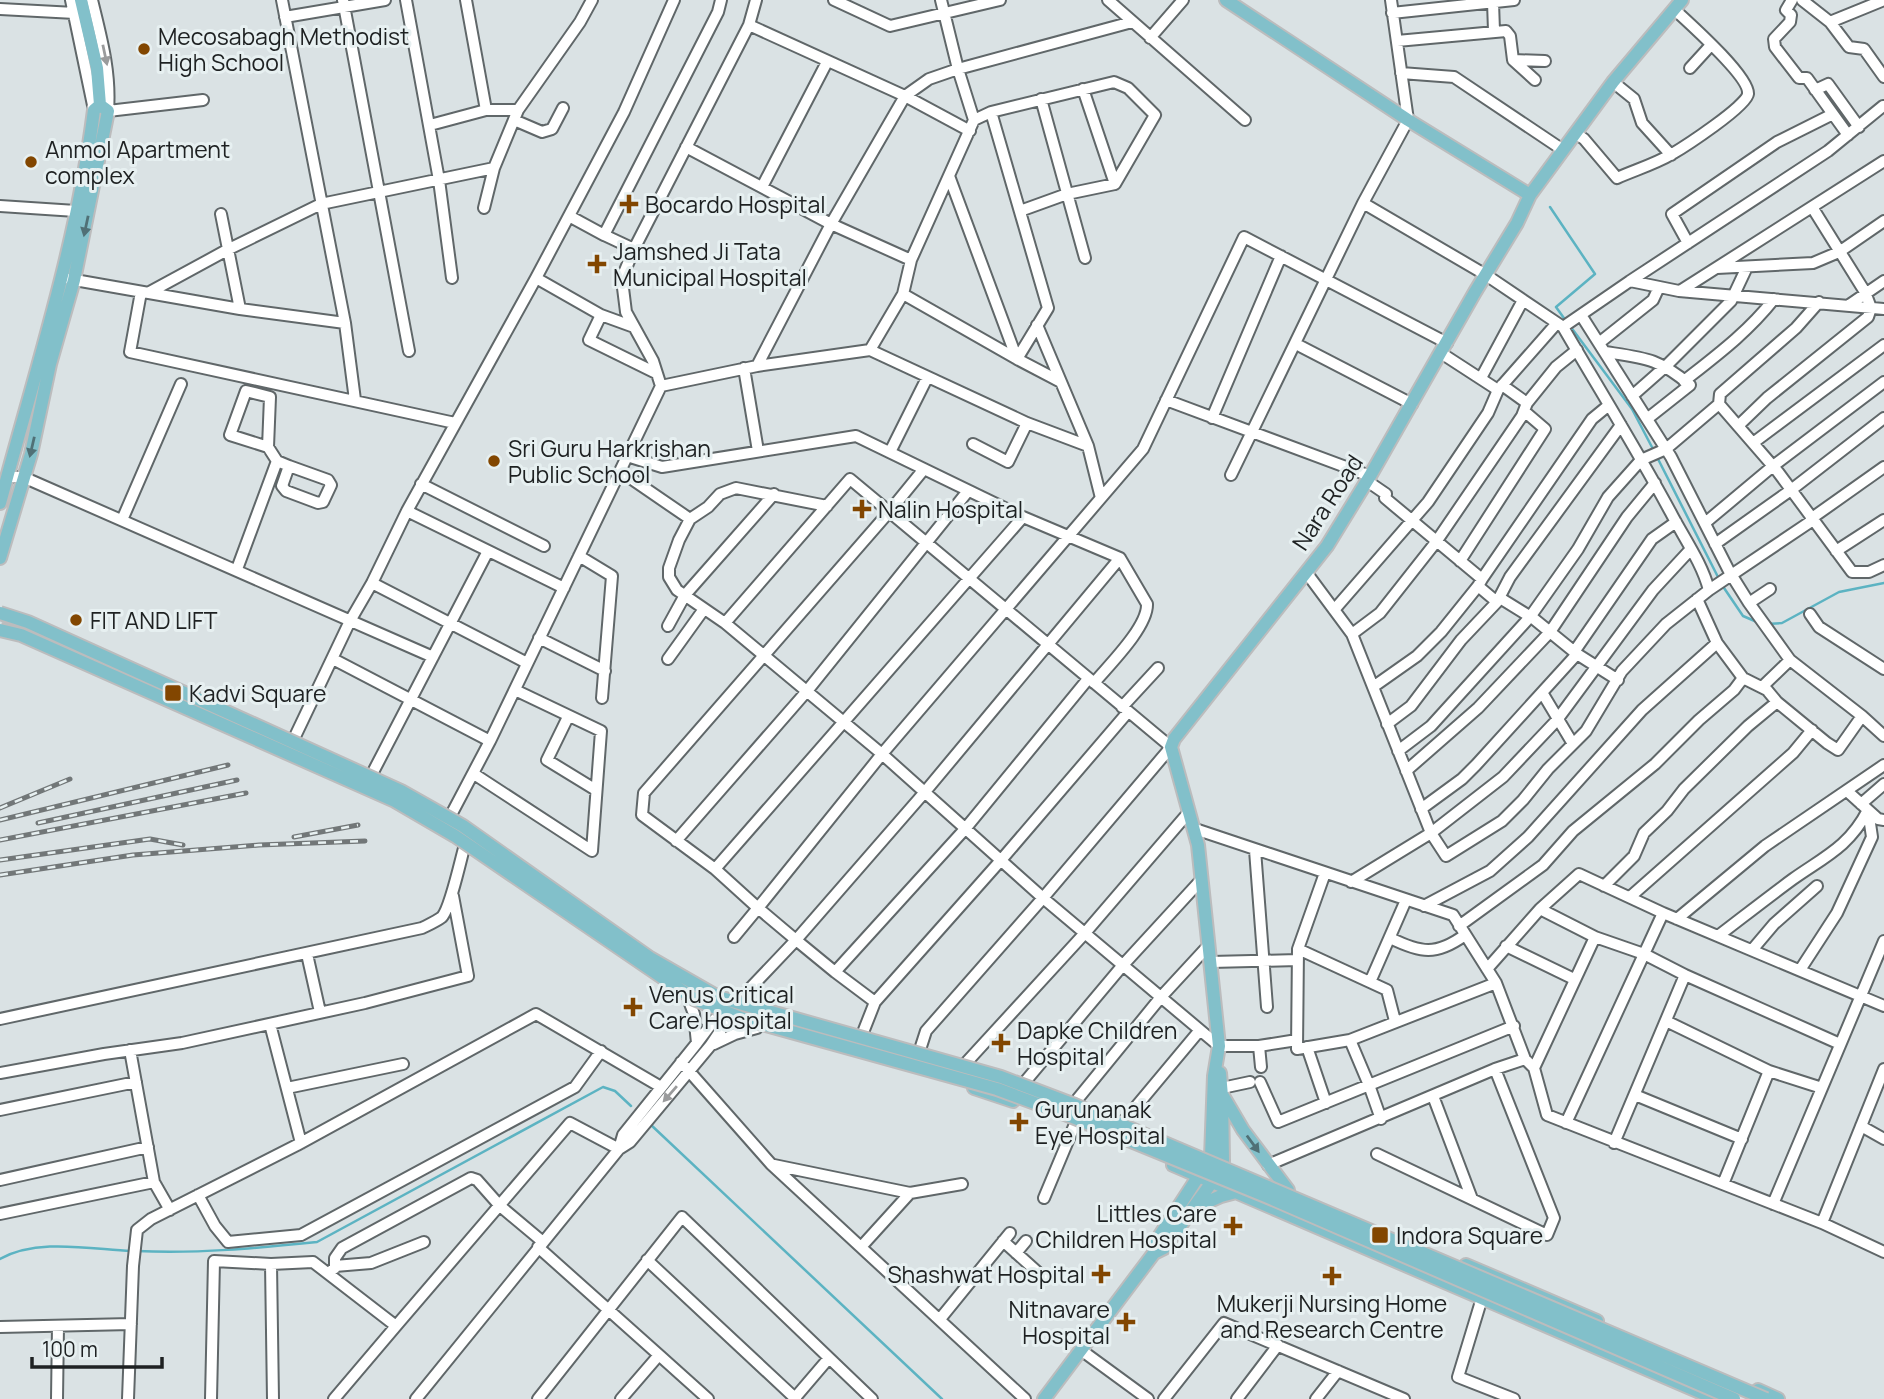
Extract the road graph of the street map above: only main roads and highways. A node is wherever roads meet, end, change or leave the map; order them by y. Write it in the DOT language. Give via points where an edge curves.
graph roads {
  1 [pos="82,0"];
  2 [pos="1226,0"];
  3 [pos="1678,3"];
  4 [pos="100,107"];
  5 [pos="1530,195"];
  6 [pos="68,279"];
  7 [pos="0,500"];
  8 [pos="0,558"];
  9 [pos="0,611"];
  10 [pos="0,632"];
  11 [pos="1217,1066"];
  12 [pos="1222,1092"];
  13 [pos="1217,1159"];
  14 [pos="1181,1168"];
  15 [pos="1200,1176"];
  16 [pos="1212,1182"];
  17 [pos="1288,1190"];
  18 [pos="1236,1192"];
  19 [pos="1188,1206"];
  20 [pos="1708,1398"];
  21 [pos="1044,1399"];
  22 [pos="1734,1399"];
  23 [pos="1766,1399"];
  24 [pos="1778,1399"];
  1 -- 4 [label="main road" via="97,68"];
  2 -- 5 [label="main road"];
  3 -- 5 [label="main road, Nara Road"];
  4 -- 6 [label="main road, one-way"];
  4 -- 6 [label="main road" via="76,211"];
  5 -- 11 [label="main road, Nara Road" via="1327,546 1171,747 1195,829 1219,1046"];
  6 -- 7 [label="main road"];
  6 -- 8 [label="main road, one-way" via="31,454"];
  9 -- 13 [label="main road" via="31,618 452,815 642,947 726,995 1024,1083"];
  9 -- 23 [label="main road, bridge" via="401,791 464,826 650,958 718,997 1001,1077 1075,1105"];
  10 -- 14 [label="main road" via="394,805 689,1002 757,1028 1020,1103"];
  10 -- 22 [label="main road, bridge" via="21,635 395,802 455,836 705,1004 997,1089 1070,1116 1281,1202"];
  11 -- 12 [label="main road"];
  11 -- 13 [label="main road"];
  12 -- 13 [label="main road"];
  12 -- 17 [label="main road, one-way"];
  13 -- 15 [label="main road"];
  13 -- 16 [label="main road"];
  13 -- 17 [label="main road"];
  14 -- 15 [label="main road"];
  14 -- 19 [label="main road"];
  15 -- 16 [label="main road"];
  15 -- 19 [label="main road"];
  16 -- 18 [label="main road"];
  16 -- 19 [label="main road"];
  17 -- 24 [label="main road"];
  18 -- 19 [label="main road"];
  18 -- 20 [label="main road"];
  19 -- 21 [label="main road" via="1164,1248 1154,1253"];
}
